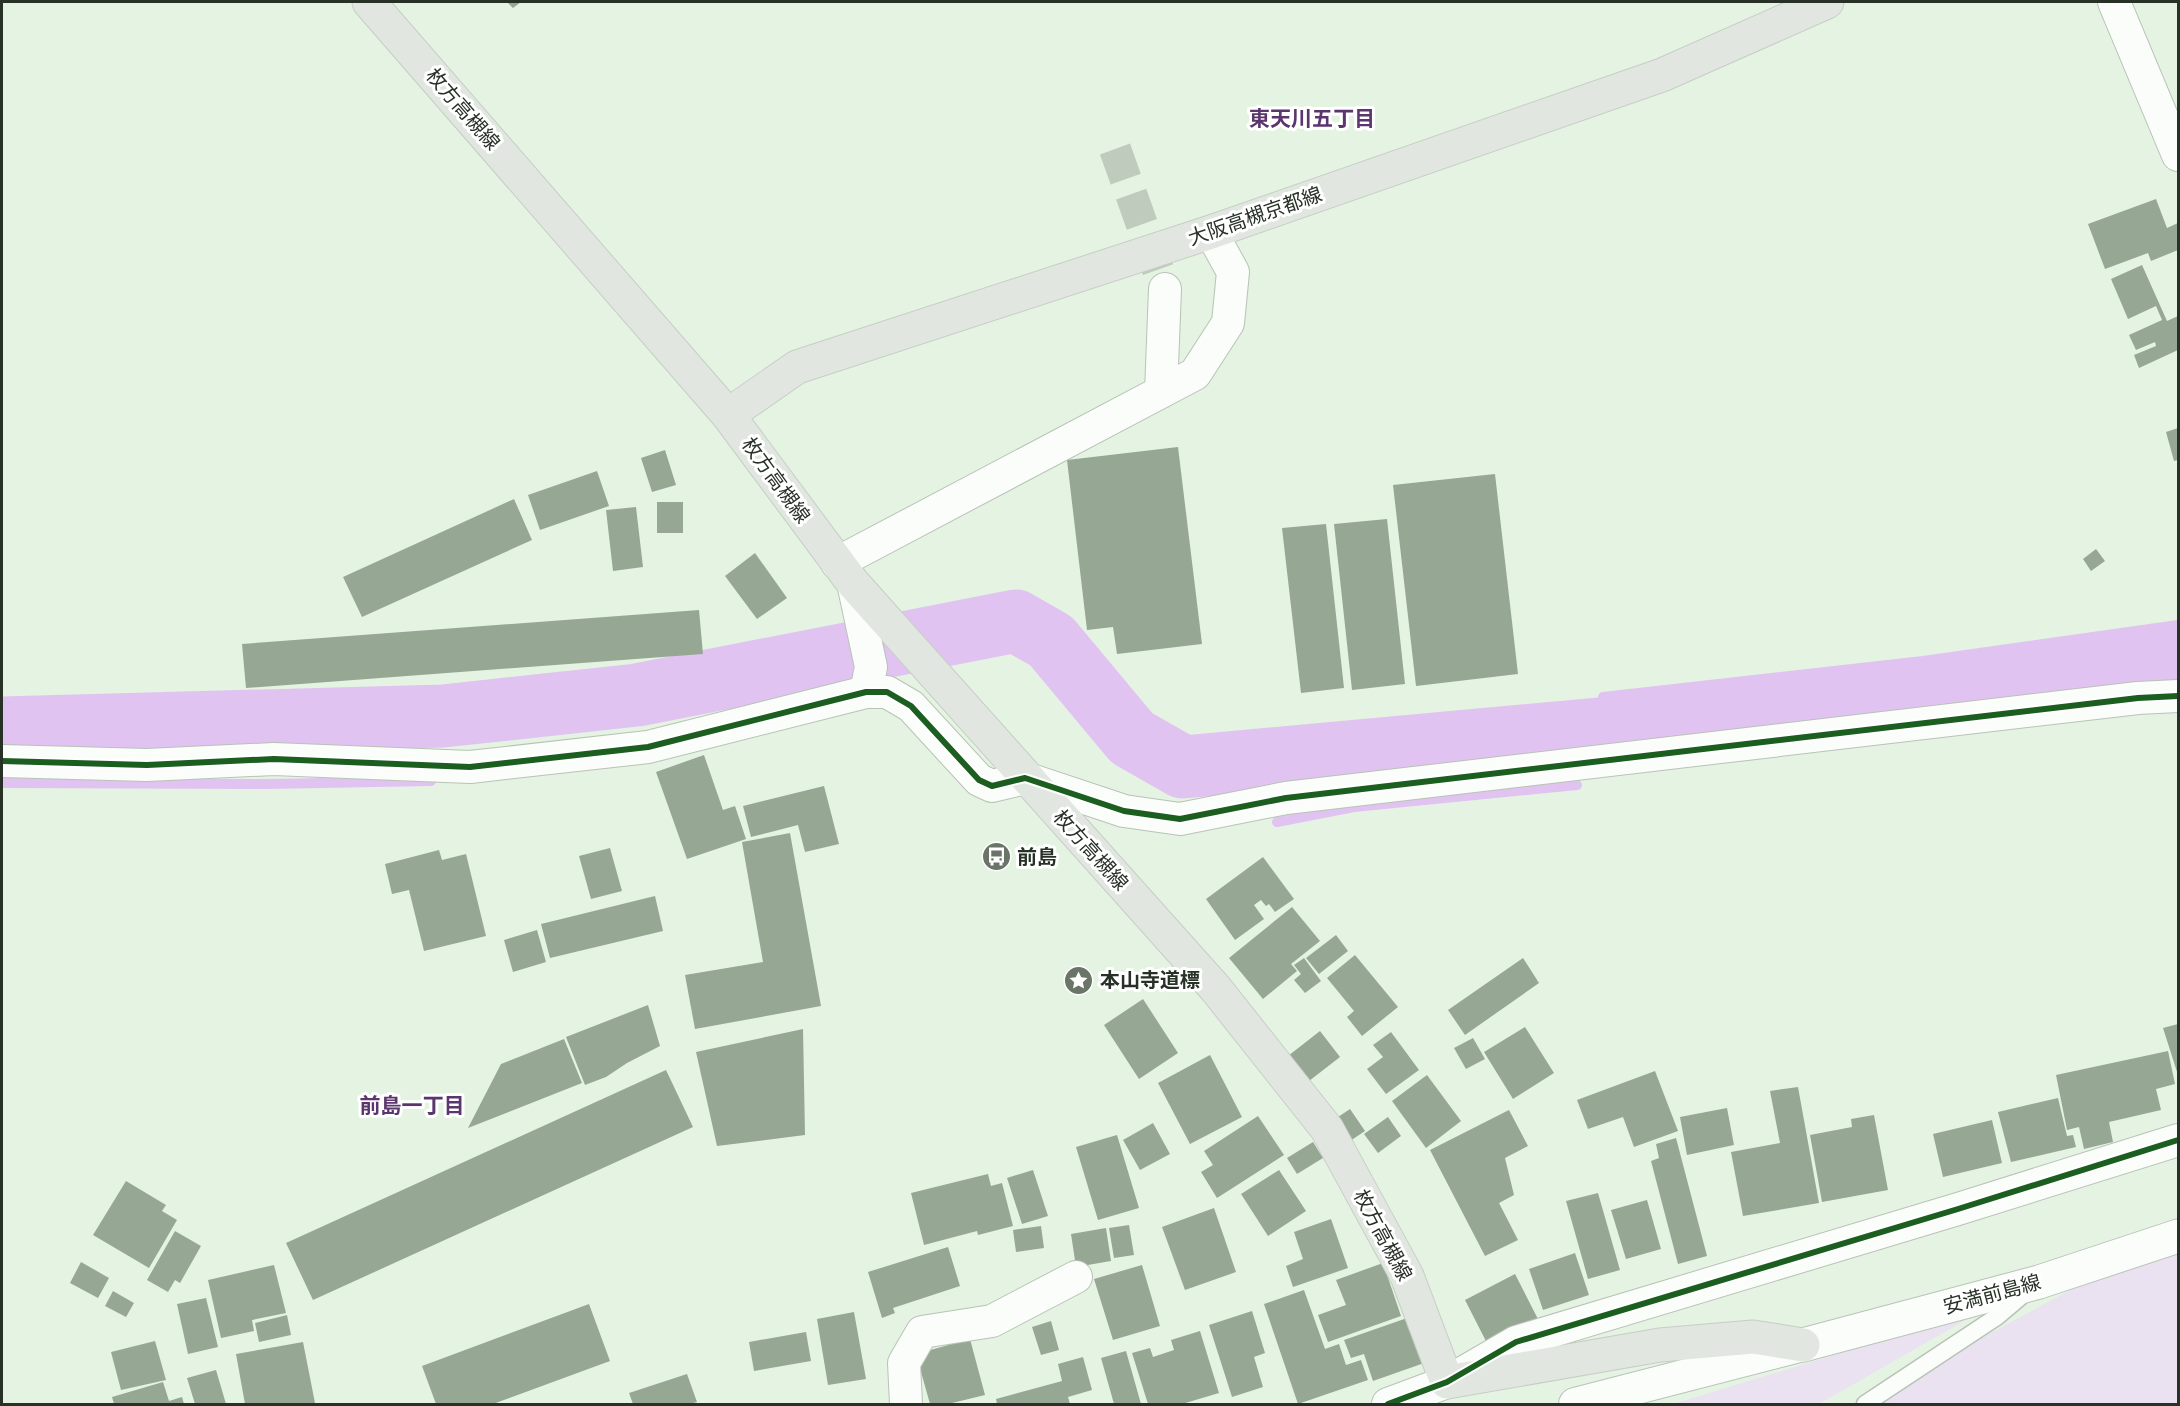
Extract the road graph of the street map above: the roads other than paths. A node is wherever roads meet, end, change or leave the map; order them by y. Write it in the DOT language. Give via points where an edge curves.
graph roads {
  1 [pos="369,2"];
  2 [pos="1827,2"];
  3 [pos="1847,2"];
  4 [pos="2114,2"];
  5 [pos="1786,21"];
  6 [pos="2178,155"];
  7 [pos="1211,232"];
  8 [pos="1166,289"];
  9 [pos="1161,392"];
  10 [pos="728,415"];
  11 [pos="845,573"];
  12 [pos="866,692"];
  13 [pos="2178,696"];
  14 [pos="2,761"];
  15 [pos="1025,778"];
  16 [pos="2178,1140"];
  17 [pos="2178,1236"];
  18 [pos="1076,1277"];
  19 [pos="2039,1282"];
  20 [pos="1803,1345"];
  21 [pos="1447,1382"];
  22 [pos="906,1404"];
  23 [pos="1388,1404"];
  24 [pos="1575,1404"];
  25 [pos="1865,1404"];
  1 -- 10 [label="main road, 枚方高槻線"];
  2 -- 5 [label="main road, 大阪高槻京都線"];
  3 -- 5 [label="main road, 大阪高槻京都線"];
  4 -- 6 [label="street"];
  5 -- 7 [label="main road, 大阪高槻京都線" via="1662,75"];
  7 -- 9 [label="street" via="1233,272 1228,323 1195,374"];
  7 -- 10 [label="main road, 大阪高槻京都線" via="797,367"];
  8 -- 9 [label="street"];
  9 -- 11 [label="street"];
  10 -- 11 [label="main road, 枚方高槻線"];
  11 -- 12 [label="street" via="871,667"];
  11 -- 15 [label="main road, 枚方高槻線"];
  12 -- 14 [label="street" via="648,747 470,767 274,759 147,765"];
  12 -- 15 [label="street" via="887,692 911,706 979,780 992,786"];
  13 -- 15 [label="street" via="1287,798 1180,819 1124,811"];
  15 -- 21 [label="main road, 枚方高槻線" via="1216,989 1327,1129 1407,1276"];
  16 -- 21 [label="street" via="1516,1342"];
  17 -- 19 [label="main road, 安満前島線"];
  18 -- 22 [label="street" via="992,1321 922,1332 904,1363"];
  19 -- 20 [label="main road, 安満前島線"];
  19 -- 25 [label="lane" via="1998,1316"];
  20 -- 21 [label="main road" via="1753,1337 1660,1345"];
  20 -- 24 [label="street"];
  21 -- 23 [label="street"];
}
